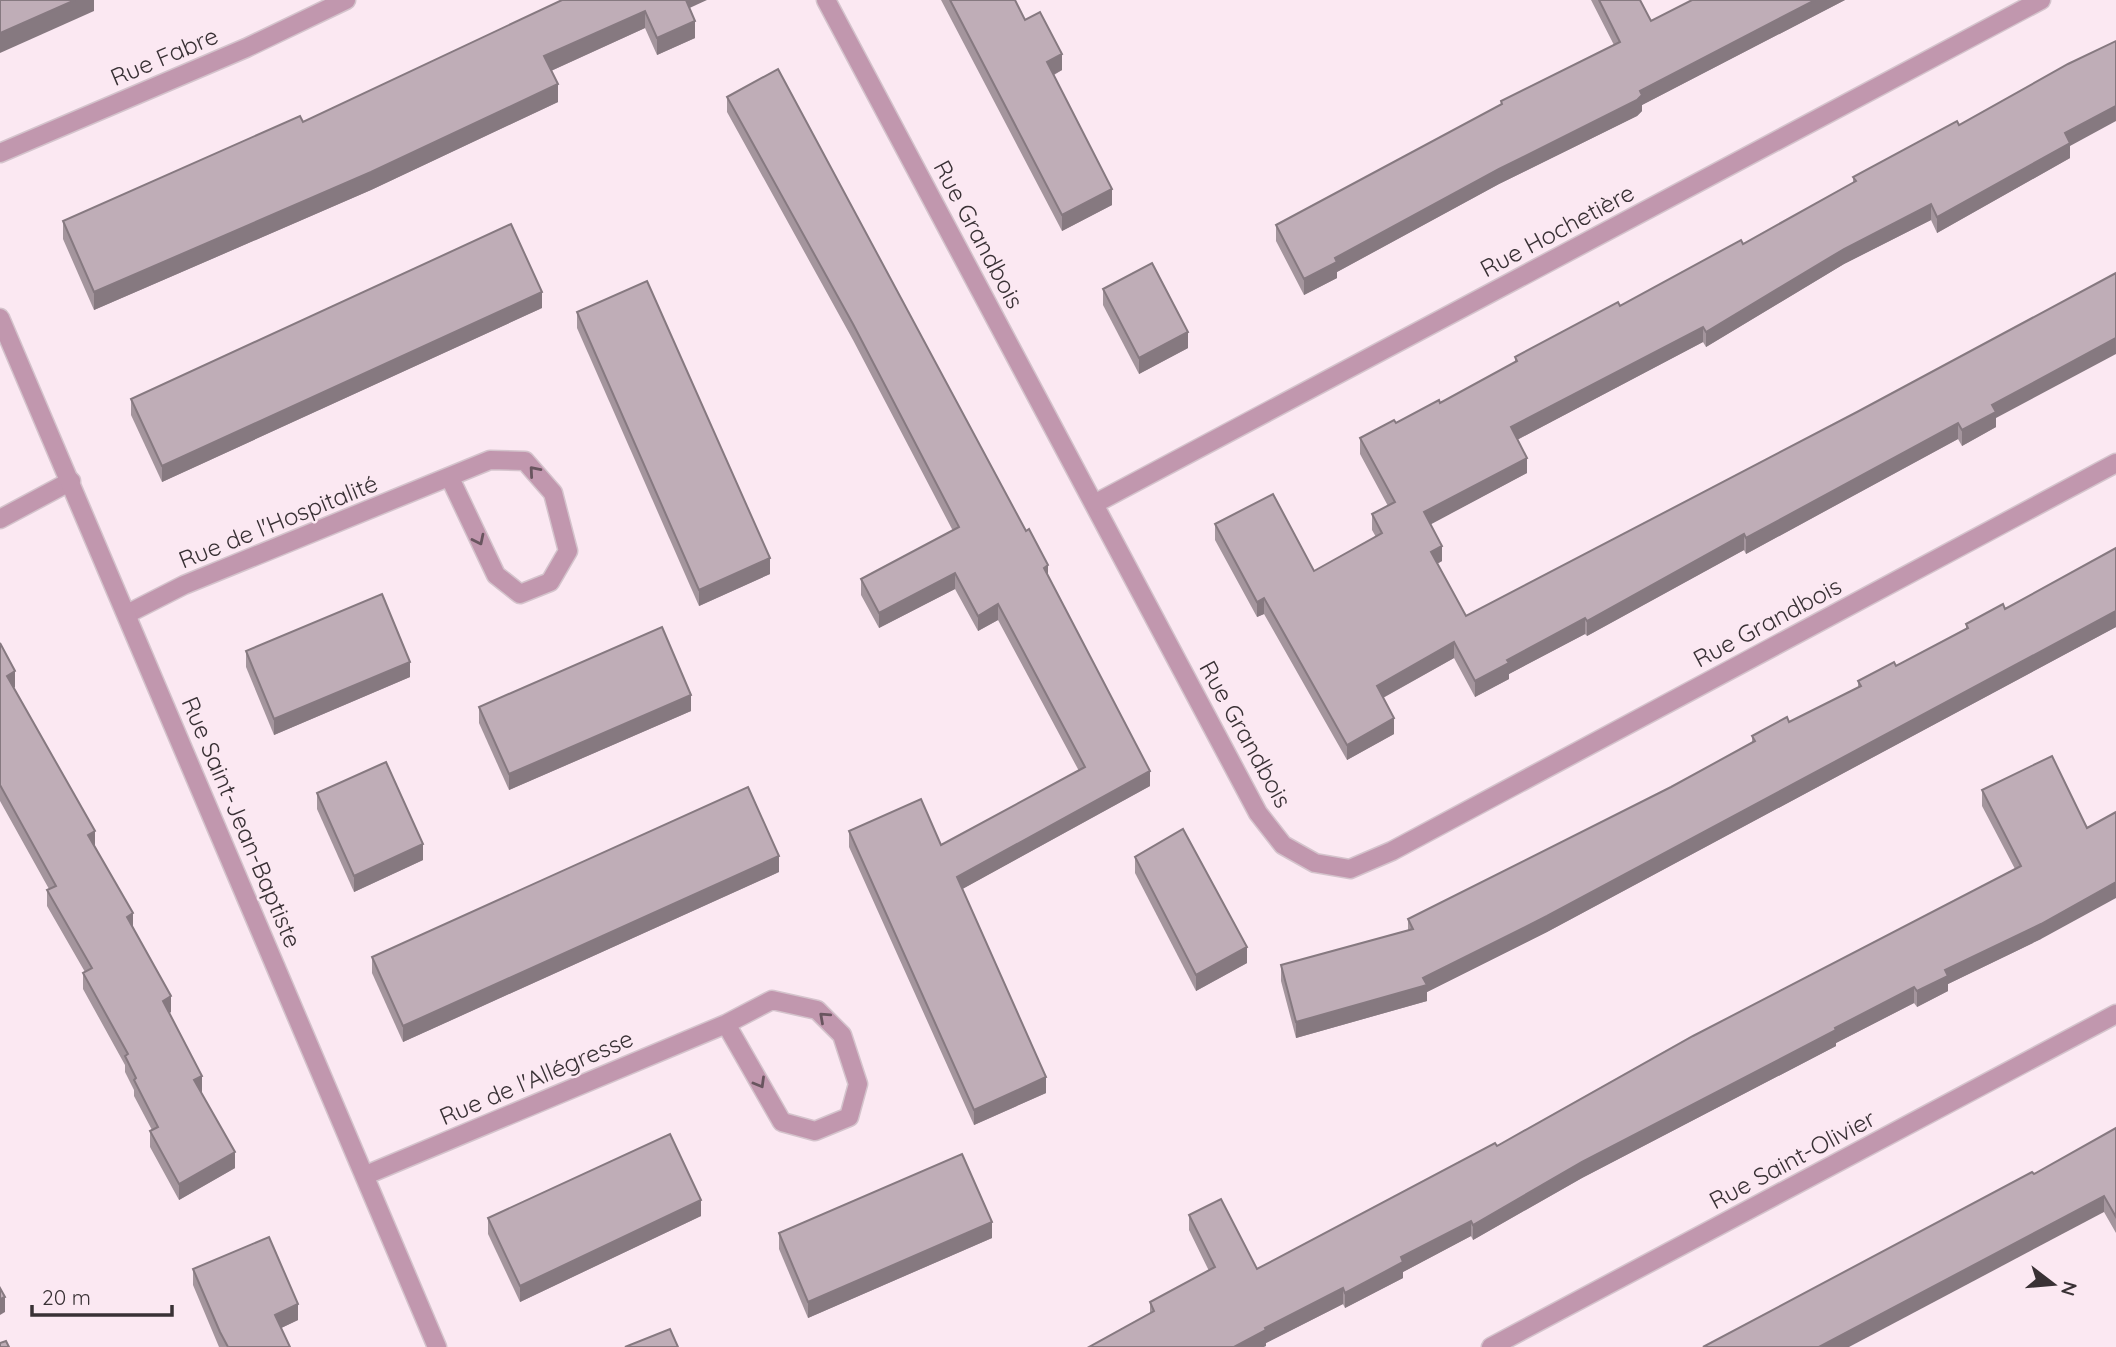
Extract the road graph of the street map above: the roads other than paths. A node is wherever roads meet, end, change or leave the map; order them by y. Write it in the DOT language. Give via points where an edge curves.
graph roads {
  1 [pos="346,0"];
  2 [pos="826,0"];
  3 [pos="2041,0"];
  4 [pos="0,153"];
  5 [pos="0,318"];
  6 [pos="2116,463"];
  7 [pos="450,478"];
  8 [pos="71,481"];
  9 [pos="1096,503"];
  10 [pos="0,519"];
  11 [pos="127,614"];
  12 [pos="2116,1014"];
  13 [pos="726,1024"];
  14 [pos="366,1175"];
  15 [pos="437,1347"];
  16 [pos="1491,1347"];
  1 -- 4 [label="street, Rue Fabre"];
  2 -- 9 [label="street, Rue Grandbois"];
  3 -- 9 [label="street, Rue Hochetière"];
  5 -- 8 [label="street, Rue Saint-Jean-Baptiste"];
  6 -- 9 [label="street, Rue Grandbois" via="1392,851 1350,869 1315,863 1283,845 1258,813"];
  7 -- 7 [label="street, Rue de l'Hospitalité, one-way" via="496,575 520,594 550,582 568,551 553,493 525,461 490,460"];
  7 -- 11 [label="street, Rue de l'Hospitalité" via="184,586"];
  8 -- 10 [label="street"];
  8 -- 11 [label="street, Rue Saint-Jean-Baptiste"];
  11 -- 14 [label="street, Rue Saint-Jean-Baptiste"];
  12 -- 16 [label="street, Rue Saint-Olivier"];
  13 -- 13 [label="street, Rue de l'Allégresse, one-way" via="782,1122 815,1131 849,1117 858,1084 842,1035 817,1010 772,1000"];
  13 -- 14 [label="street, Rue de l'Allégresse"];
  14 -- 15 [label="street, Rue Saint-Jean-Baptiste"];
}
